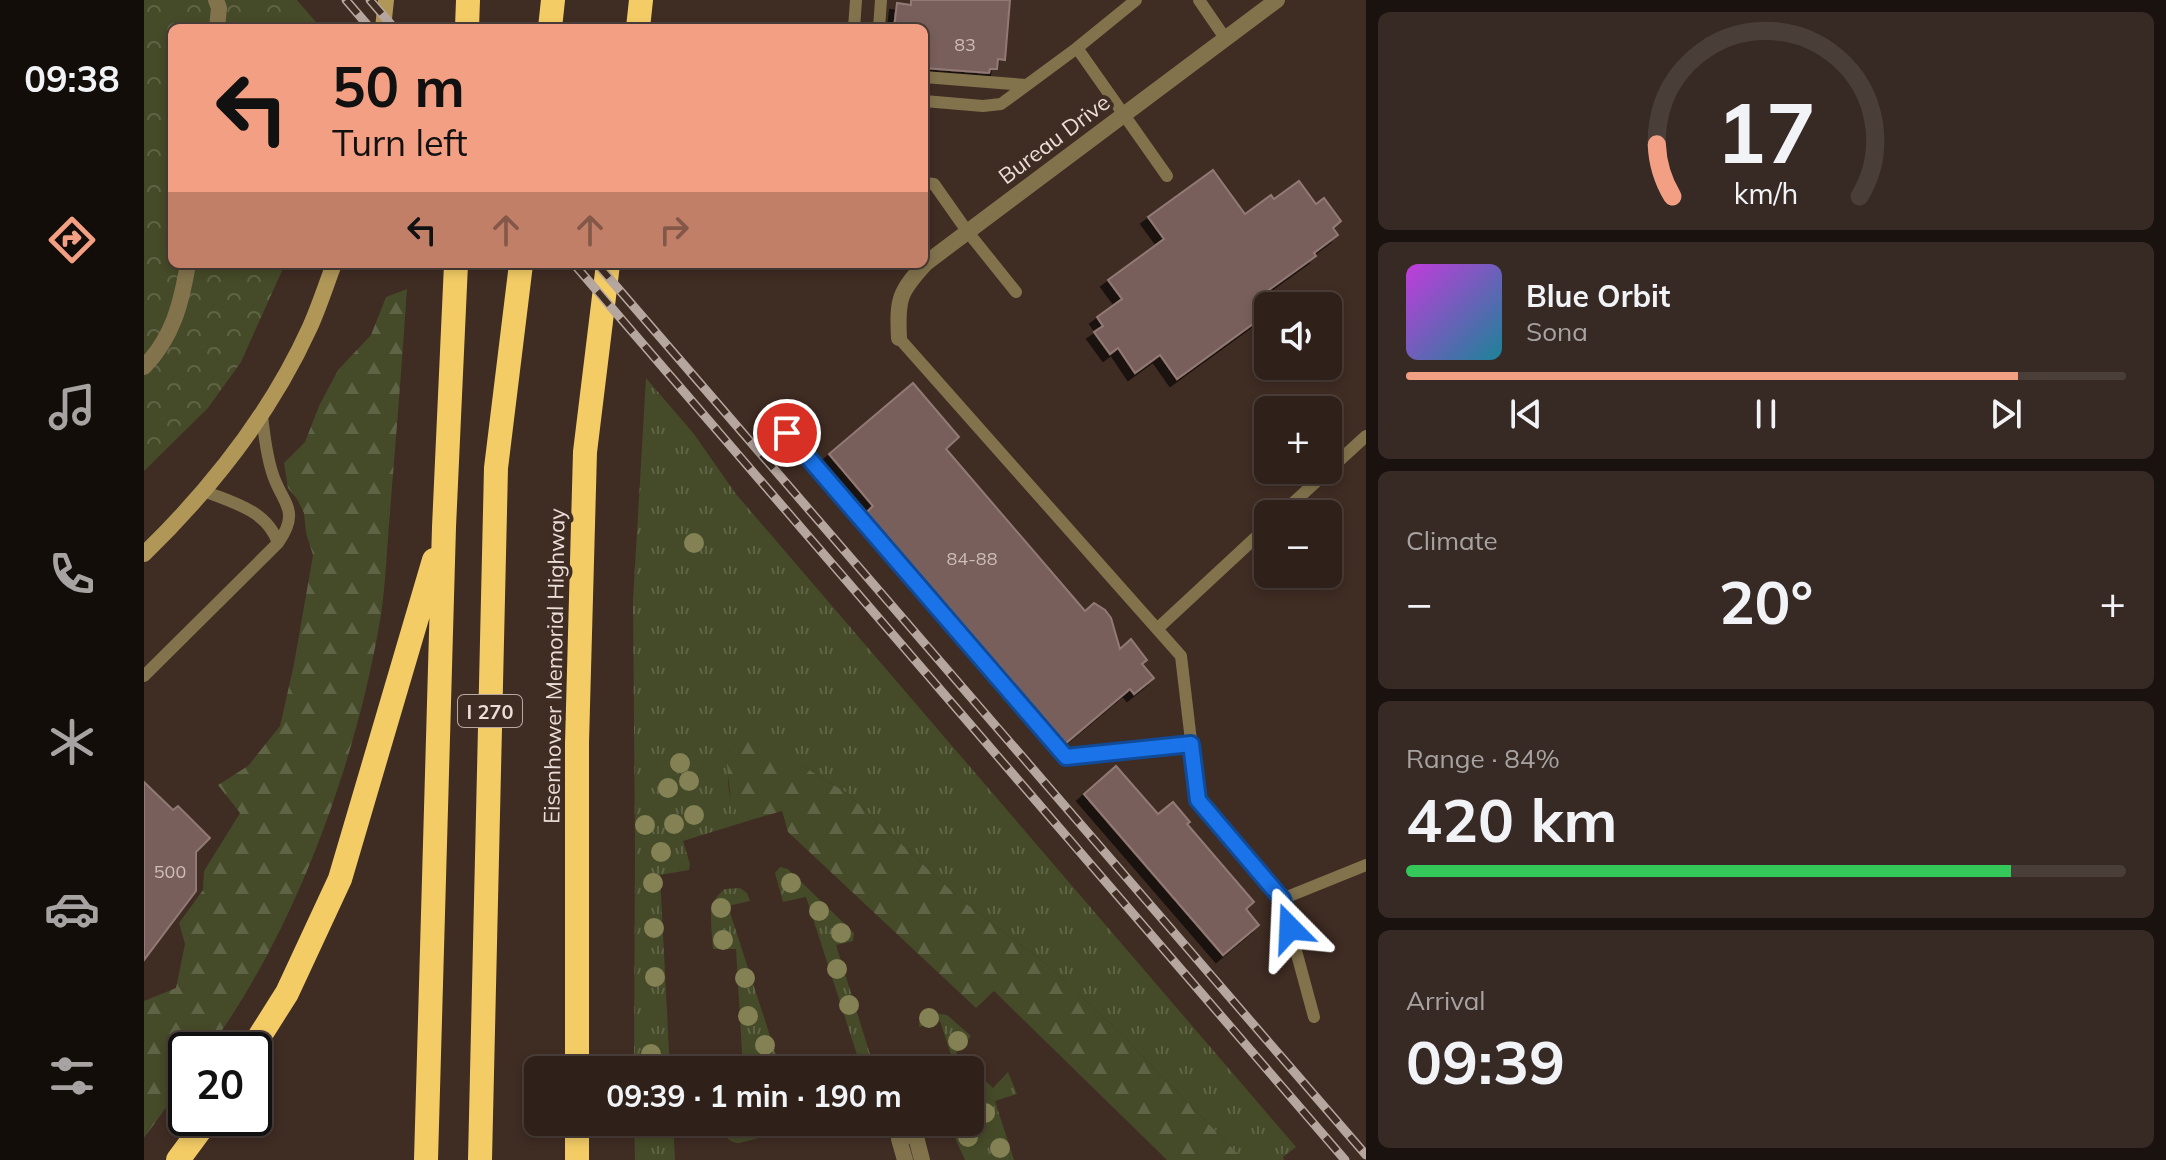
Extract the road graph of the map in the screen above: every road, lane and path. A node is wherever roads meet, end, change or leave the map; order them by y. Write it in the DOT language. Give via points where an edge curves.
graph roads {
  1 [pos="216,0"];
  2 [pos="386,0"];
  3 [pos="468,0"];
  4 [pos="553,0"];
  5 [pos="641,0"];
  6 [pos="856,0"];
  7 [pos="881,0"];
  8 [pos="1136,0"];
  9 [pos="1199,0"];
  10 [pos="1277,0"];
  11 [pos="217,24"];
  12 [pos="383,24"];
  13 [pos="467,24"];
  14 [pos="550,24"];
  15 [pos="638,24"];
  16 [pos="854,24"];
  17 [pos="879,24"];
  18 [pos="1225,38"];
  19 [pos="1077,48"];
  20 [pos="928,77"];
  21 [pos="1026,85"];
  22 [pos="928,101"];
  23 [pos="1124,113"];
  24 [pos="1167,176"];
  25 [pos="928,183"];
  26 [pos="967,231"];
  27 [pos="928,261"];
  28 [pos="187,268"];
  29 [pos="332,268"];
  30 [pos="456,268"];
  31 [pos="521,268"];
  32 [pos="608,268"];
  33 [pos="921,268"];
  34 [pos="1016,292"];
  35 [pos="899,338"];
  36 [pos="144,367"];
  37 [pos="262,415"];
  38 [pos="787,433"];
  39 [pos="1366,436"];
  40 [pos="204,491"];
  41 [pos="1296,500"];
  42 [pos="444,527"];
  43 [pos="1254,539"];
  44 [pos="278,543"];
  45 [pos="147,546"];
  46 [pos="1157,629"];
  47 [pos="144,676"];
  48 [pos="1191,744"];
  49 [pos="1366,865"];
  50 [pos="1282,899"];
  51 [pos="1314,1017"];
  52 [pos="262,1032"];
  53 [pos="577,1056"];
  54 [pos="196,1136"];
  55 [pos="577,1136"];
  56 [pos="178,1160"];
  57 [pos="426,1160"];
  58 [pos="480,1160"];
  59 [pos="577,1160"];
  60 [pos="905,1160"];
  61 [pos="922,1160"];
  1 -- 11 [label="street"];
  2 -- 12 [label="street"];
  3 -- 13 [label="highway"];
  4 -- 14 [label="highway"];
  5 -- 15 [label="highway"];
  6 -- 16 [label="lane"];
  7 -- 17 [label="lane"];
  8 -- 19 [label="lane"];
  9 -- 18 [label="lane"];
  10 -- 18 [label="street, Bureau Drive"];
  18 -- 23 [label="street, Bureau Drive"];
  19 -- 21 [label="lane"];
  19 -- 23 [label="lane"];
  20 -- 21 [label="lane"];
  21 -- 22 [label="lane" via="1001,104"];
  23 -- 24 [label="lane"];
  23 -- 26 [label="street, Bureau Drive"];
  25 -- 26 [label="lane" via="934,184"];
  26 -- 27 [label="street, Bureau Drive"];
  26 -- 34 [label="lane"];
  28 -- 36 [label="street" via="179,312"];
  29 -- 37 [label="street" via="310,327"];
  30 -- 42 [label="highway, I 270"];
  31 -- 58 [label="highway, I 270" via="496,468"];
  32 -- 53 [label="highway, Eisenhower Memorial Highway" via="585,452 577,743"];
  33 -- 35 [label="street, Bureau Drive" via="905,286 897,308"];
  35 -- 46 [label="lane"];
  37 -- 40 [label="street"];
  37 -- 44 [label="lane" via="272,472 289,508 288,526"];
  38 -- 48 [label="lane" via="1066,757"];
  39 -- 41 [label="lane"];
  40 -- 44 [label="lane" via="266,519"];
  40 -- 45 [label="street"];
  42 -- 52 [label="highway" via="340,879 287,993"];
  42 -- 57 [label="highway, I 270"];
  43 -- 46 [label="lane"];
  44 -- 47 [label="lane"];
  46 -- 48 [label="lane" via="1181,656"];
  48 -- 50 [label="lane" via="1198,800"];
  49 -- 50 [label="lane"];
  50 -- 51 [label="lane"];
  54 -- 56 [label="highway"];
  55 -- 59 [label="highway"];
  60 -- 61 [label="street" via="899,1139 915,1133"];
}
